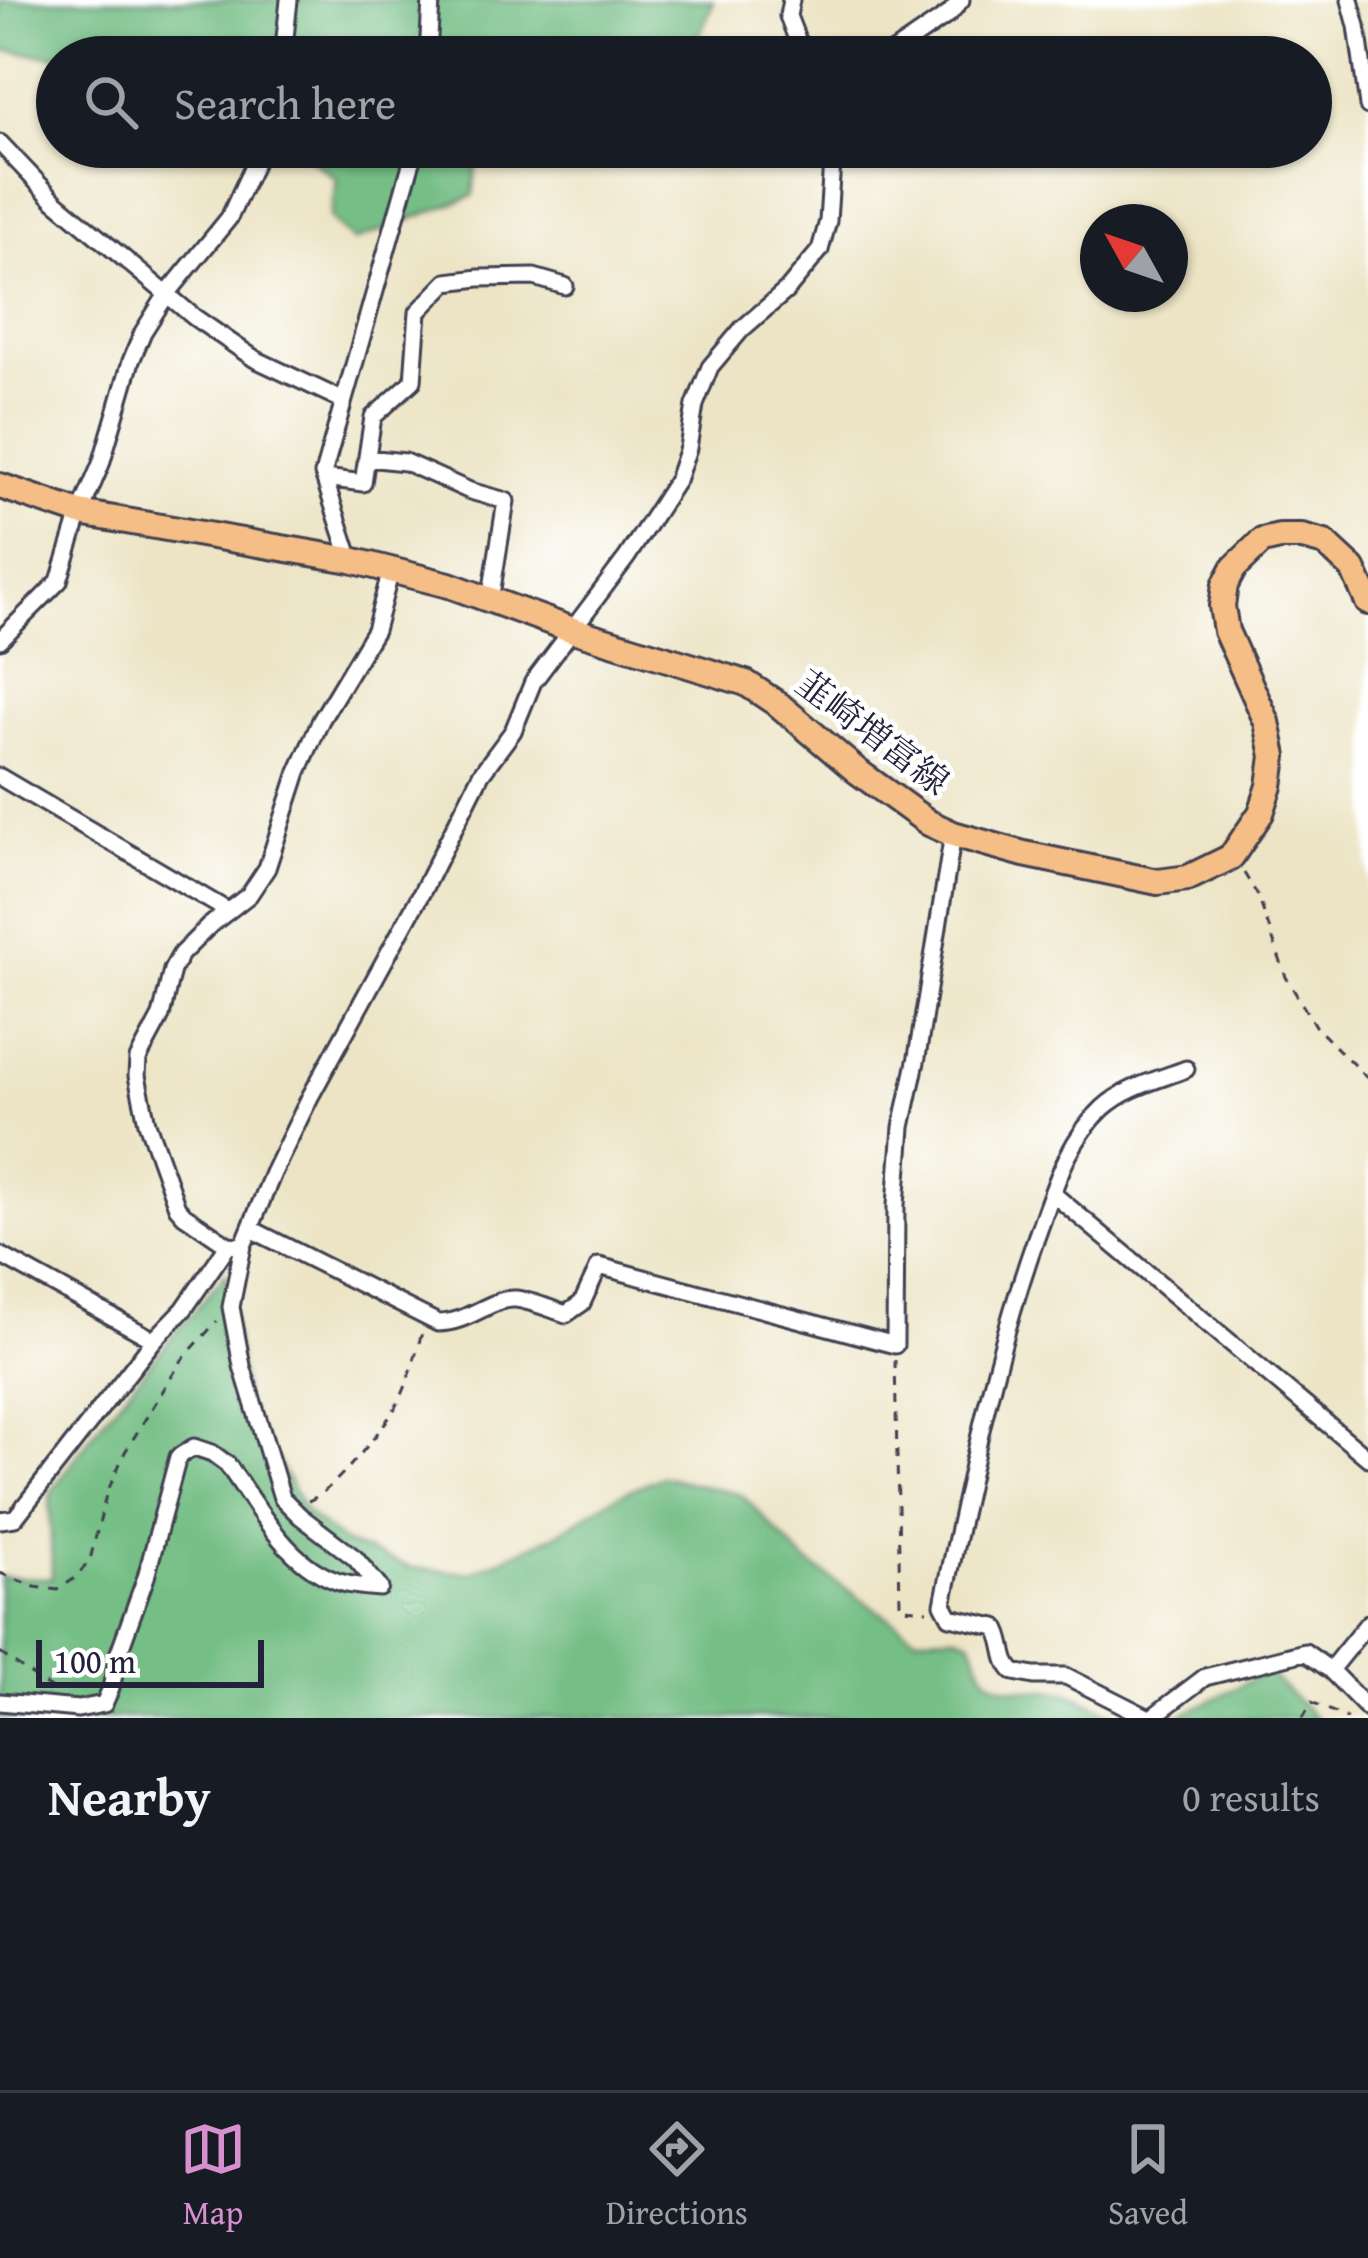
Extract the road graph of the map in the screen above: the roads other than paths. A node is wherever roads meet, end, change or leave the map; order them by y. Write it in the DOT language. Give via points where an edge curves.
graph roads {
  1 [pos="289,0"];
  2 [pos="431,0"];
  3 [pos="790,0"];
  4 [pos="961,0"];
  5 [pos="1350,0"];
  6 [pos="285,36"];
  7 [pos="429,36"];
  8 [pos="796,36"];
  9 [pos="917,36"];
  10 [pos="1368,106"];
  11 [pos="0,143"];
  12 [pos="252,168"];
  13 [pos="410,168"];
  14 [pos="830,168"];
  15 [pos="565,286"];
  16 [pos="167,295"];
  17 [pos="342,400"];
  18 [pos="367,458"];
  19 [pos="325,478"];
  20 [pos="0,486"];
  21 [pos="80,513"];
  22 [pos="351,560"];
  23 [pos="392,570"];
  24 [pos="490,601"];
  25 [pos="1368,602"];
  26 [pos="573,630"];
  27 [pos="0,640"];
  28 [pos="0,777"];
  29 [pos="952,833"];
  30 [pos="228,911"];
  31 [pos="1186,1070"];
  32 [pos="1052,1193"];
  33 [pos="251,1229"];
  34 [pos="236,1245"];
  35 [pos="0,1255"];
  36 [pos="154,1340"];
  37 [pos="1368,1458"];
  38 [pos="0,1520"];
  39 [pos="1368,1623"];
  40 [pos="1330,1670"];
  41 [pos="0,1702"];
  42 [pos="1368,1709"];
  43 [pos="1150,1718"];
  1 -- 6 [label="street"];
  2 -- 7 [label="street"];
  3 -- 8 [label="street"];
  4 -- 9 [label="street"];
  5 -- 10 [label="street"];
  11 -- 16 [label="street"];
  12 -- 16 [label="street" via="229,218"];
  13 -- 17 [label="street"];
  14 -- 26 [label="street" via="820,250 710,368 677,480"];
  15 -- 18 [label="street" via="534,277 447,282 418,311 413,381 373,417"];
  16 -- 17 [label="street" via="255,358"];
  16 -- 21 [label="street" via="137,347"];
  17 -- 19 [label="street"];
  18 -- 19 [label="street" via="363,483"];
  18 -- 24 [label="street" via="405,462 506,501"];
  19 -- 22 [label="street"];
  20 -- 21 [label="main road, 韮崎増富線"];
  21 -- 22 [label="main road, 韮崎増富線"];
  21 -- 27 [label="street" via="59,581"];
  22 -- 23 [label="main road, 韮崎増富線"];
  23 -- 24 [label="main road, 韮崎増富線"];
  23 -- 30 [label="street" via="375,630 298,772 267,868"];
  24 -- 26 [label="main road, 韮崎増富線"];
  25 -- 29 [label="main road, 韮崎増富線" via="1352,568 1325,543 1302,537 1262,542 1234,568 1222,606 1226,631 1274,756 1262,813 1231,856 1188,878 1158,882"];
  26 -- 29 [label="main road, 韮崎増富線" via="746,683 856,771"];
  26 -- 33 [label="street" via="481,774 310,1097"];
  28 -- 30 [label="street"];
  29 -- 33 [label="street" via="902,1127 895,1346 598,1266 582,1303 566,1314 515,1299 438,1323"];
  30 -- 34 [label="street" via="172,970 137,1076 177,1207"];
  31 -- 32 [label="street" via="1103,1108 1082,1131"];
  32 -- 37 [label="street"];
  32 -- 43 [label="street" via="986,1404 944,1604 950,1617 996,1627 1014,1672 1066,1676"];
  33 -- 34 [label="street"];
  34 -- 36 [label="street"];
  34 -- 41 [label="street" via="231,1307 282,1498 380,1588 341,1583 294,1556 226,1464 194,1447 178,1457 104,1704"];
  35 -- 36 [label="street"];
  36 -- 38 [label="street" via="15,1518"];
  39 -- 40 [label="street"];
  40 -- 42 [label="street"];
  40 -- 43 [label="street" via="1306,1652 1226,1671 1193,1684"];
}
